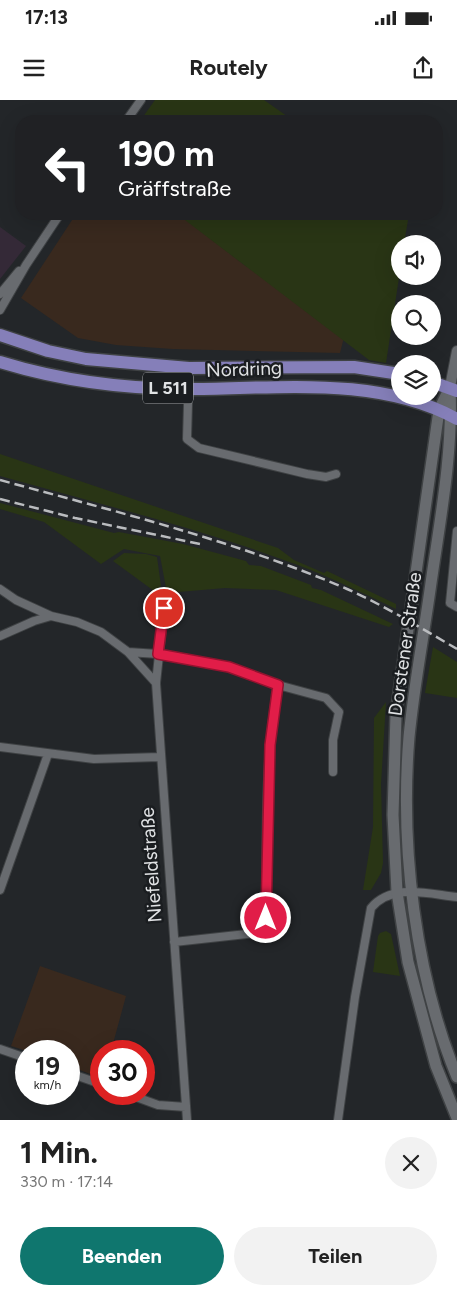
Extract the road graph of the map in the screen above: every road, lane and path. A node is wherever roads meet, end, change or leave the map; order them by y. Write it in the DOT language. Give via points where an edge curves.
graph roads {
  1 [pos="141,100"];
  2 [pos="130,115"];
  3 [pos="56,220"];
  4 [pos="26,264"];
  5 [pos="0,294"];
  6 [pos="0,310"];
  7 [pos="0,335"];
  8 [pos="457,351"];
  9 [pos="0,362"];
  10 [pos="189,368"];
  11 [pos="391,373"];
  12 [pos="441,385"];
  13 [pos="188,389"];
  14 [pos="454,389"];
  15 [pos="438,410"];
  16 [pos="454,417"];
  17 [pos="336,474"];
  18 [pos="457,531"];
  19 [pos="0,589"];
  20 [pos="457,607"];
  21 [pos="164,608"];
  22 [pos="51,616"];
  23 [pos="0,636"];
  24 [pos="128,652"];
  25 [pos="158,654"];
  26 [pos="156,683"];
  27 [pos="278,685"];
  28 [pos="0,747"];
  29 [pos="48,754"];
  30 [pos="160,757"];
  31 [pos="333,772"];
  32 [pos="0,890"];
  33 [pos="397,892"];
  34 [pos="412,892"];
  35 [pos="457,897"];
  36 [pos="174,942"];
  37 [pos="0,1049"];
  38 [pos="15,1054"];
  39 [pos="457,1077"];
  40 [pos="155,1104"];
  41 [pos="186,1107"];
  42 [pos="457,1118"];
  43 [pos="187,1120"];
  44 [pos="338,1120"];
  1 -- 2 [label="street"];
  3 -- 4 [label="street"];
  4 -- 5 [label="street"];
  4 -- 6 [label="street"];
  7 -- 10 [label="main road, Nordring / L 511" via="48,351 86,359"];
  8 -- 14 [label="street, Dorstener Straße"];
  9 -- 13 [label="main road, Nordring / L 511" via="81,383"];
  10 -- 11 [label="main road, Nordring / L 511" via="354,367"];
  10 -- 13 [label="street"];
  12 -- 14 [label="main road"];
  13 -- 15 [label="main road, Nordring / L 511" via="281,385 339,389 405,398"];
  13 -- 17 [label="street" via="186,439 191,444 307,474 326,477"];
  14 -- 15 [label="main road, Dorstener Straße"];
  14 -- 16 [label="main road, Dorstener Straße"];
  15 -- 16 [label="main road, Nordring / L 511"];
  15 -- 33 [label="main road, Dorstener Straße" via="396,714 393,815"];
  16 -- 34 [label="main road, Dorstener Straße" via="410,737 407,812"];
  18 -- 20 [label="street" via="450,603"];
  19 -- 22 [label="street"];
  21 -- 25 [label="street, Niefeldstraße"];
  22 -- 23 [label="street"];
  22 -- 24 [label="street" via="101,632"];
  24 -- 25 [label="street"];
  24 -- 26 [label="street"];
  25 -- 26 [label="street, Niefeldstraße"];
  25 -- 27 [label="street" via="229,667"];
  26 -- 30 [label="street, Niefeldstraße"];
  27 -- 31 [label="street" via="326,698 339,712 333,740"];
  27 -- 36 [label="street" via="271,726 266,918 263,929 256,933"];
  28 -- 29 [label="street"];
  29 -- 30 [label="street" via="94,759"];
  29 -- 32 [label="street"];
  30 -- 36 [label="street, Niefeldstraße"];
  33 -- 34 [label="street"];
  33 -- 42 [label="main road, Dorstener Straße" via="415,993 436,1066"];
  33 -- 44 [label="street" via="380,898 371,908"];
  34 -- 35 [label="street"];
  34 -- 39 [label="main road, Dorstener Straße" via="433,1007"];
  36 -- 41 [label="street, Niefeldstraße"];
  37 -- 38 [label="street"];
  40 -- 41 [label="street"];
  41 -- 43 [label="street, Niefeldstraße"];
}
